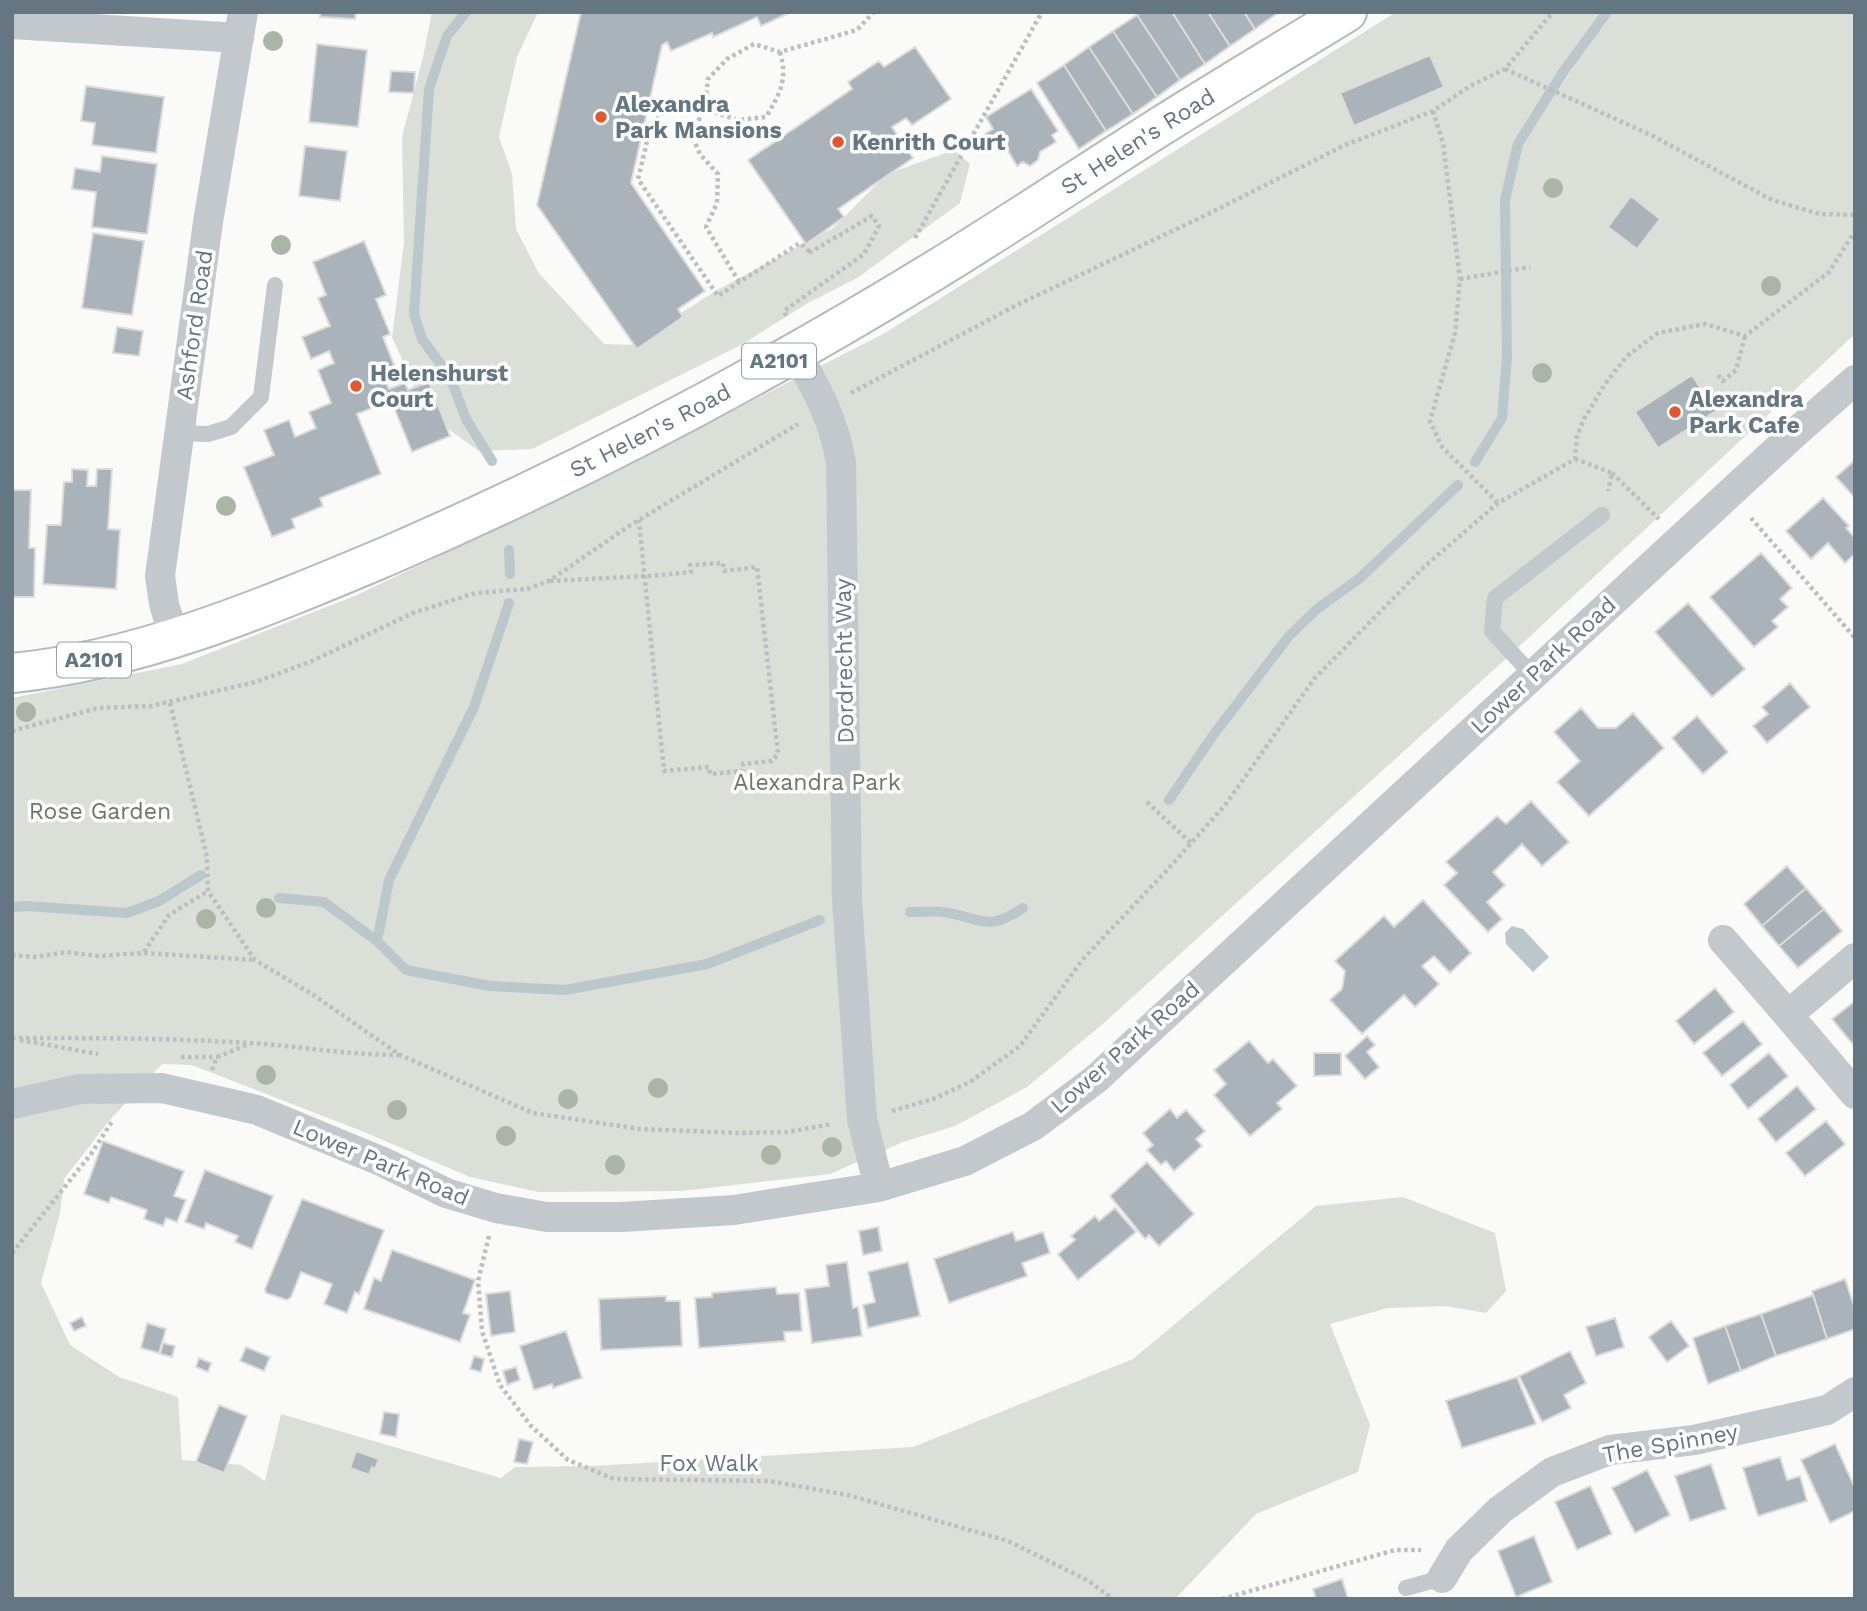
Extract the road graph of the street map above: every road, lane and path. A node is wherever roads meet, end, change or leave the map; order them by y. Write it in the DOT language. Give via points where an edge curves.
graph roads {
  1 [pos="1042,12"];
  2 [pos="1348,12"];
  3 [pos="1553,12"];
  4 [pos="873,13"];
  5 [pos="12,24"];
  6 [pos="241,25"];
  7 [pos="780,52"];
  8 [pos="1505,69"];
  9 [pos="702,109"];
  10 [pos="1433,111"];
  11 [pos="1855,215"];
  12 [pos="1855,231"];
  13 [pos="1530,267"];
  14 [pos="1460,279"];
  15 [pos="738,282"];
  16 [pos="275,285"];
  17 [pos="909,285"];
  18 [pos="784,311"];
  19 [pos="1745,336"];
  20 [pos="796,352"];
  21 [pos="1718,375"];
  22 [pos="1855,380"];
  23 [pos="826,408"];
  24 [pos="179,433"];
  25 [pos="1575,459"];
  26 [pos="1612,473"];
  27 [pos="1498,503"];
  28 [pos="1602,515"];
  29 [pos="639,520"];
  30 [pos="1759,527"];
  31 [pos="1679,539"];
  32 [pos="644,576"];
  33 [pos="550,581"];
  34 [pos="174,637"];
  35 [pos="1855,638"];
  36 [pos="12,673"];
  37 [pos="1532,676"];
  38 [pos="170,703"];
  39 [pos="12,731"];
  40 [pos="1147,802"];
  41 [pos="1191,843"];
  42 [pos="209,890"];
  43 [pos="1723,940"];
  44 [pos="144,953"];
  45 [pos="12,955"];
  46 [pos="1855,958"];
  47 [pos="255,960"];
  48 [pos="1788,1016"];
  49 [pos="12,1038"];
  50 [pos="253,1043"];
  51 [pos="400,1055"];
  52 [pos="122,1087"];
  53 [pos="1855,1094"];
  54 [pos="202,1096"];
  55 [pos="12,1104"];
  56 [pos="862,1119"];
  57 [pos="879,1187"];
  58 [pos="496,1208"];
  59 [pos="12,1253"];
  60 [pos="1855,1392"];
  61 [pos="1459,1550"];
  62 [pos="1442,1578"];
  63 [pos="1406,1588"];
  64 [pos="1113,1599"];
  65 [pos="1222,1599"];
  1 -- 17 [label="path" via="905,257"];
  2 -- 17 [label="main road, St Helen's Road / A2101"];
  3 -- 8 [label="path"];
  4 -- 7 [label="path" via="857,30"];
  5 -- 6 [label="street"];
  6 -- 24 [label="street, Ashford Road"];
  7 -- 9 [label="path" via="754,44 727,59 708,79"];
  7 -- 9 [label="path" via="785,67 780,95 765,117 738,120"];
  8 -- 10 [label="path"];
  8 -- 11 [label="path" via="1651,135 1773,200 1820,214"];
  9 -- 15 [label="path" via="693,138 718,174 717,203 706,227"];
  9 -- 15 [label="path" via="692,106 665,111 651,125 638,179 718,296"];
  10 -- 14 [label="path" via="1443,143"];
  10 -- 23 [label="path" via="1345,145 1015,306"];
  12 -- 19 [label="path" via="1829,272"];
  13 -- 14 [label="path"];
  14 -- 27 [label="path" via="1455,333 1430,421 1442,447"];
  15 -- 18 [label="path" via="800,243 810,253 872,216 879,226 864,254"];
  16 -- 24 [label="lane" via="261,397 231,427 208,434"];
  17 -- 20 [label="main road, St Helen's Road / A2101"];
  19 -- 21 [label="path" via="1737,370 1723,381"];
  19 -- 25 [label="path" via="1705,324 1658,333 1627,356 1605,384 1584,419"];
  20 -- 23 [label="street, Dordrecht Way"];
  20 -- 34 [label="main road, St Helen's Road / A2101" via="491,511 267,606"];
  22 -- 31 [label="street, Lower Park Road"];
  23 -- 29 [label="path"];
  23 -- 56 [label="street, Dordrecht Way" via="838,438 841,463 847,899"];
  24 -- 34 [label="street, Ashford Road" via="160,576"];
  25 -- 26 [label="path"];
  25 -- 27 [label="path"];
  26 -- 28 [label="path"];
  26 -- 31 [label="path"];
  27 -- 41 [label="path" via="1424,567 1314,679 1226,804"];
  28 -- 37 [label="lane" via="1495,598 1492,631"];
  29 -- 32 [label="path"];
  29 -- 33 [label="path"];
  30 -- 35 [label="path"];
  31 -- 37 [label="street, Lower Park Road"];
  32 -- 32 [label="path" via="691,572 690,565 723,562 724,571 757,567 778,754 772,761 743,764 743,771 710,774 709,767 664,771"];
  32 -- 33 [label="path"];
  33 -- 38 [label="path" via="527,589 475,593 413,614 256,682"];
  34 -- 36 [label="main road, St Helen's Road / A2101" via="87,662"];
  37 -- 57 [label="street, Lower Park Road" via="1096,1079 1033,1126 965,1161"];
  38 -- 39 [label="path" via="98,708"];
  38 -- 42 [label="path" via="207,857"];
  40 -- 41 [label="path"];
  41 -- 56 [label="path" via="1083,959 1020,1046 970,1082 933,1099"];
  42 -- 44 [label="path" via="169,915"];
  42 -- 47 [label="path"];
  43 -- 48 [label="street"];
  44 -- 45 [label="path"];
  44 -- 47 [label="path"];
  46 -- 48 [label="street"];
  47 -- 51 [label="path"];
  48 -- 53 [label="street"];
  49 -- 50 [label="path"];
  49 -- 52 [label="path" via="107,1056"];
  50 -- 51 [label="path"];
  50 -- 54 [label="path" via="217,1058"];
  51 -- 56 [label="path" via="533,1113 640,1129 787,1132"];
  52 -- 54 [label="street, Lower Park Road"];
  52 -- 55 [label="street, Lower Park Road" via="80,1089"];
  52 -- 59 [label="path" via="114,1118 91,1154"];
  54 -- 58 [label="street, Lower Park Road" via="257,1110 446,1193"];
  56 -- 57 [label="street, Dordrecht Way"];
  57 -- 58 [label="street, Lower Park Road" via="734,1210 621,1217 547,1217"];
  58 -- 64 [label="path, Fox Walk" via="478,1281 482,1331 499,1385 531,1426 568,1460 614,1479 769,1481 848,1495 1009,1541 1087,1580"];
  60 -- 61 [label="street, The Spinney" via="1827,1410 1694,1440 1610,1450 1552,1472 1500,1510"];
  61 -- 62 [label="street, The Spinney"];
  61 -- 65 [label="path" via="1395,1550"];
  62 -- 63 [label="lane"];
}
